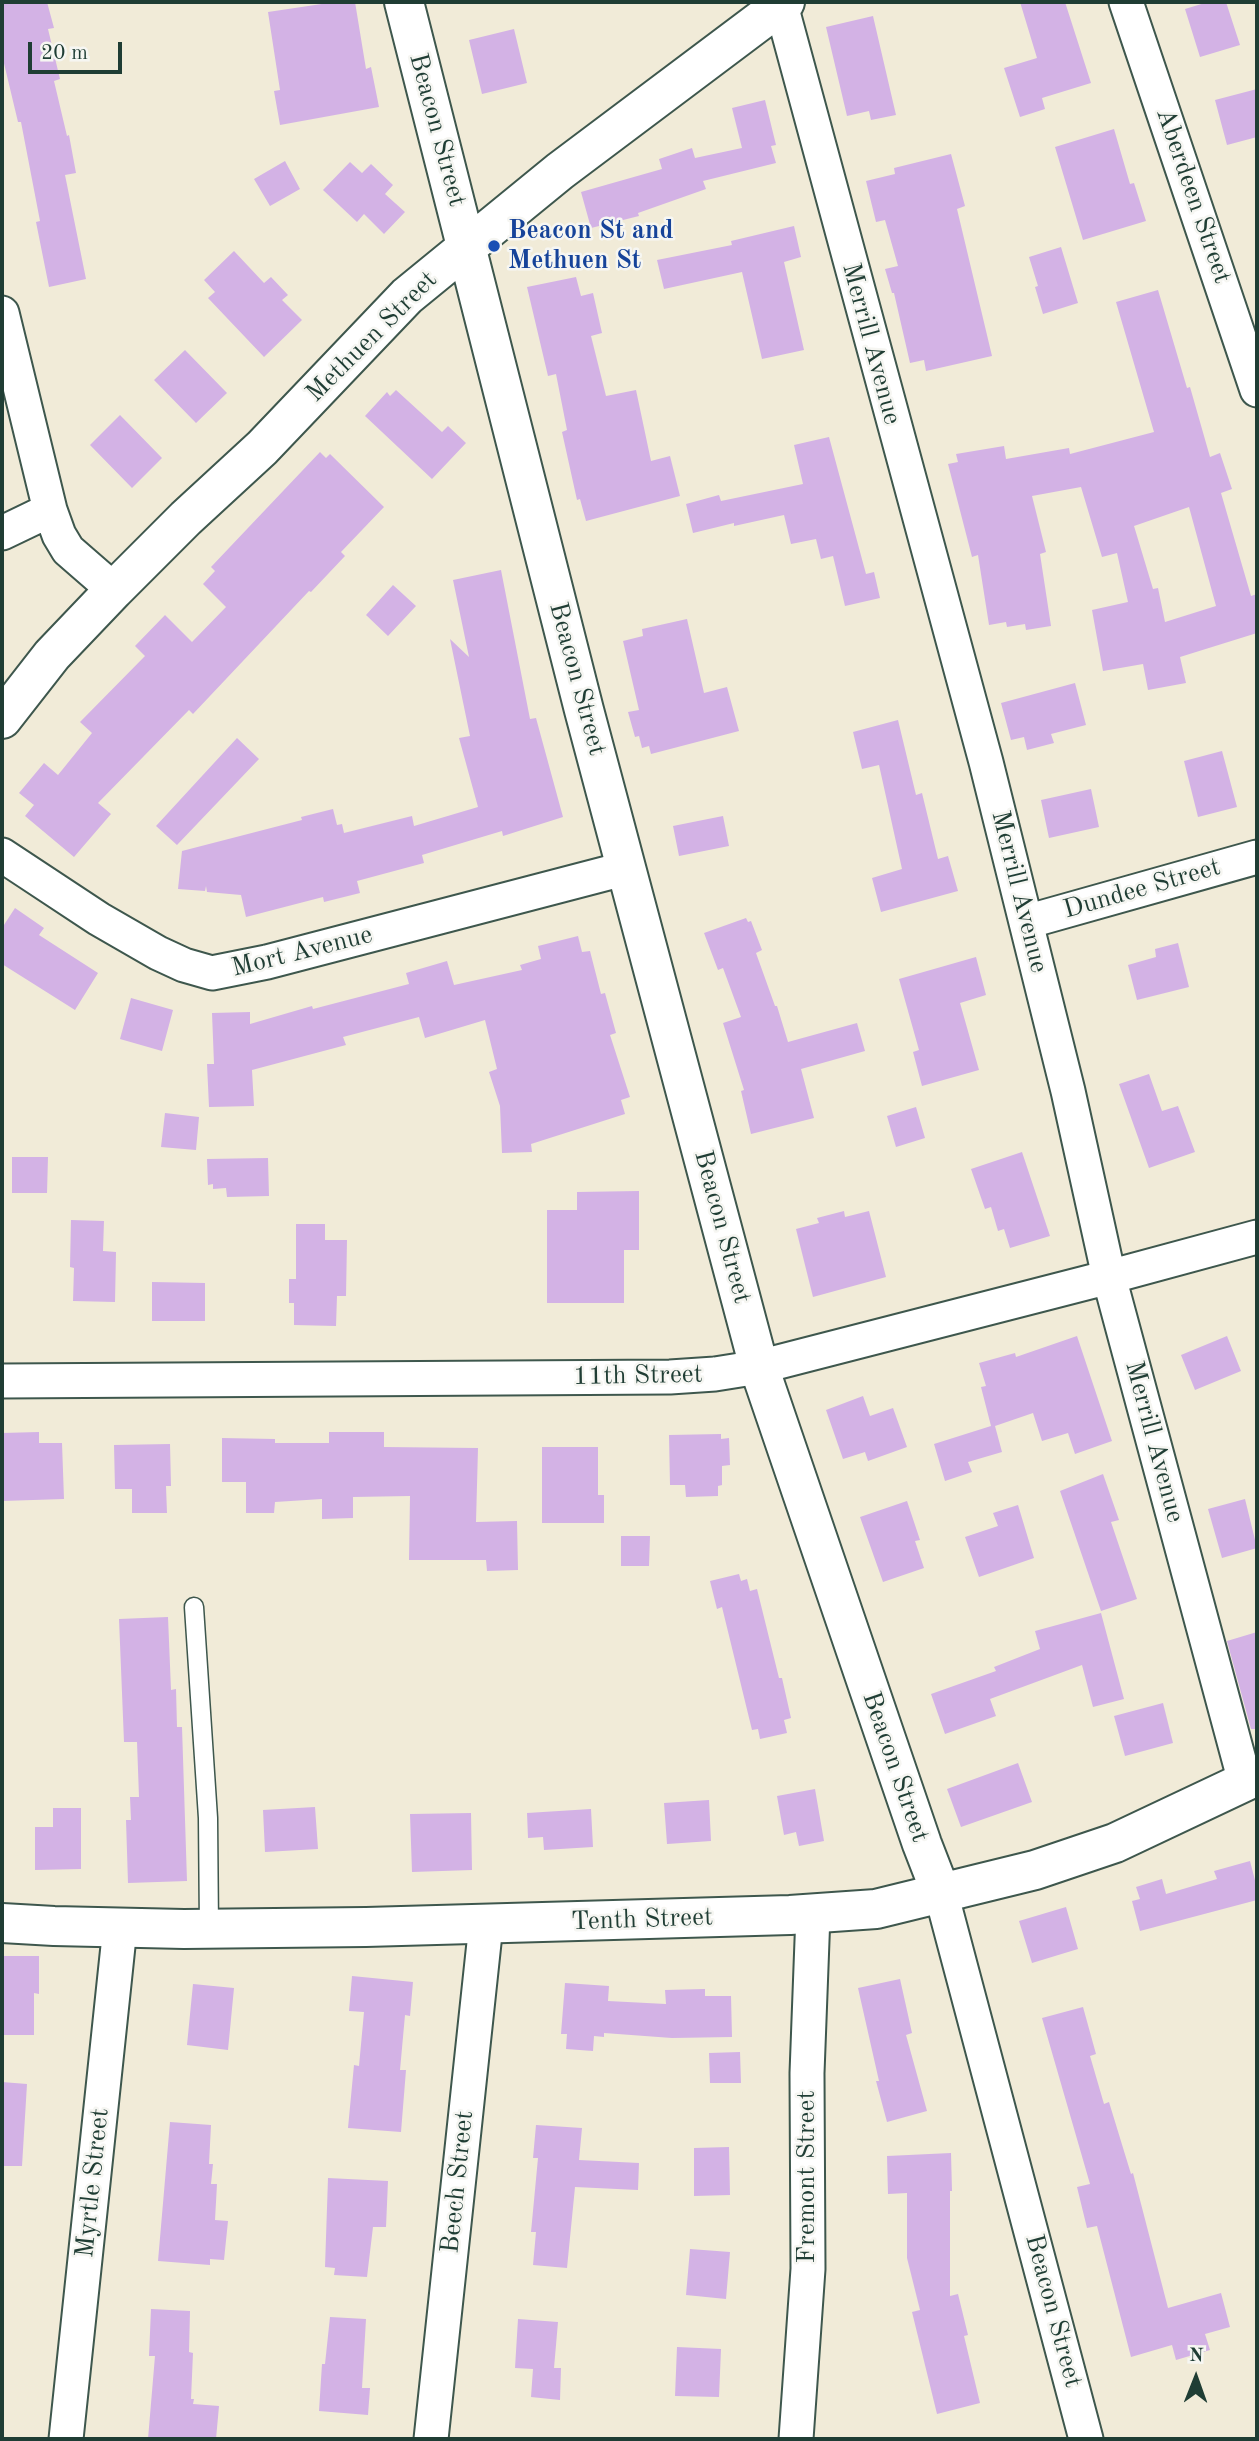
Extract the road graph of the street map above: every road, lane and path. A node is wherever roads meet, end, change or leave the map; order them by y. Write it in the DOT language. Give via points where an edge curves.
graph roads {
  1 [pos="404,2"];
  2 [pos="1126,2"];
  3 [pos="783,3"];
  4 [pos="468,246"];
  5 [pos="2,313"];
  6 [pos="1257,390"];
  7 [pos="50,510"];
  8 [pos="2,533"];
  9 [pos="114,590"];
  10 [pos="2,719"];
  11 [pos="2,855"];
  12 [pos="1257,857"];
  13 [pos="627,868"];
  14 [pos="1026,922"];
  15 [pos="1257,1237"];
  16 [pos="1109,1278"];
  17 [pos="759,1367"];
  18 [pos="2,1381"];
  19 [pos="194,1607"];
  20 [pos="1251,1779"];
  21 [pos="941,1893"];
  22 [pos="813,1914"];
  23 [pos="2,1923"];
  24 [pos="486,1924"];
  25 [pos="120,1927"];
  26 [pos="209,1928"];
  27 [pos="66,2439"];
  28 [pos="431,2439"];
  29 [pos="796,2439"];
  30 [pos="1086,2439"];
  1 -- 4 [label="street, Beacon Street"];
  2 -- 6 [label="street, Aberdeen Street"];
  3 -- 4 [label="street, Methuen Street"];
  3 -- 14 [label="street, Merrill Avenue"];
  4 -- 9 [label="street, Methuen Street" via="407,296 262,448"];
  4 -- 13 [label="street, Beacon Street"];
  5 -- 7 [label="street"];
  7 -- 8 [label="street"];
  7 -- 9 [label="street" via="68,550"];
  9 -- 10 [label="street, Methuen Street" via="52,655"];
  11 -- 13 [label="street, Mort Avenue" via="158,953 212,973"];
  12 -- 14 [label="street, Dundee Street"];
  13 -- 17 [label="street, Beacon Street"];
  14 -- 16 [label="street, Merrill Avenue"];
  15 -- 16 [label="street, 11th Street"];
  16 -- 17 [label="street, 11th Street"];
  16 -- 20 [label="street, Merrill Avenue"];
  17 -- 18 [label="street, 11th Street" via="670,1377"];
  17 -- 21 [label="street, Beacon Street"];
  19 -- 26 [label="lane" via="208,1818"];
  20 -- 21 [label="street, Tenth Street" via="1115,1843 1035,1870"];
  21 -- 22 [label="street, Tenth Street" via="876,1909"];
  21 -- 30 [label="street, Beacon Street"];
  22 -- 24 [label="street, Tenth Street"];
  22 -- 29 [label="street, Fremont Street" via="807,2073 808,2269"];
  23 -- 25 [label="street, Tenth Street"];
  24 -- 26 [label="street, Tenth Street"];
  24 -- 28 [label="street, Beech Street"];
  25 -- 26 [label="street, Tenth Street"];
  25 -- 27 [label="street, Myrtle Street"];
}
